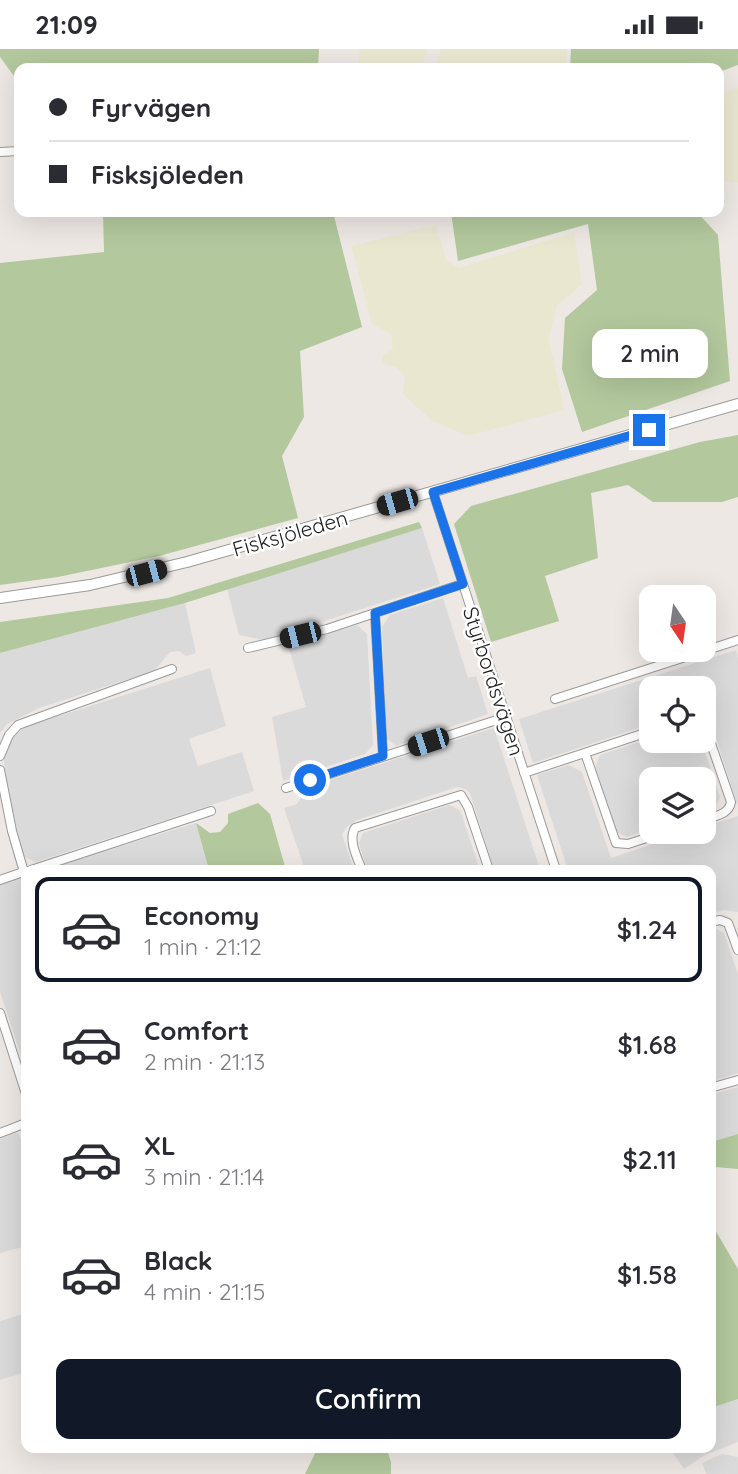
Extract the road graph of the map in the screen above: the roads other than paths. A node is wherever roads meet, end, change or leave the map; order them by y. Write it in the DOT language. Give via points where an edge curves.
graph roads {
  1 [pos="738,404"];
  2 [pos="433,492"];
  3 [pos="463,584"];
  4 [pos="0,599"];
  5 [pos="375,613"];
  6 [pos="738,640"];
  7 [pos="248,648"];
  8 [pos="172,669"];
  9 [pos="555,699"];
  10 [pos="506,716"];
  11 [pos="639,735"];
  12 [pos="585,753"];
  13 [pos="714,753"];
  14 [pos="383,756"];
  15 [pos="0,757"];
  16 [pos="0,770"];
  17 [pos="524,773"];
  18 [pos="286,788"];
  19 [pos="211,811"];
  20 [pos="716,816"];
  21 [pos="639,840"];
  22 [pos="25,865"];
  23 [pos="45,865"];
  24 [pos="360,865"];
  25 [pos="487,865"];
  26 [pos="553,865"];
  27 [pos="21,873"];
  28 [pos="0,880"];
  29 [pos="716,921"];
  30 [pos="738,950"];
  31 [pos="0,1013"];
  32 [pos="21,1078"];
  33 [pos="738,1080"];
  34 [pos="716,1086"];
  35 [pos="21,1125"];
  36 [pos="0,1133"];
  1 -- 2 [label="street, Fisksjöleden"];
  2 -- 3 [label="street, Styrbordsvägen"];
  2 -- 4 [label="street, Fisksjöleden" via="136,575"];
  3 -- 5 [label="street"];
  3 -- 10 [label="street, Styrbordsvägen"];
  5 -- 7 [label="street"];
  5 -- 14 [label="street"];
  6 -- 9 [label="street"];
  8 -- 15 [label="street" via="18,725"];
  10 -- 14 [label="street"];
  10 -- 17 [label="street, Styrbordsvägen"];
  11 -- 12 [label="street"];
  12 -- 17 [label="street"];
  12 -- 21 [label="street" via="616,843"];
  13 -- 20 [label="street" via="731,802 726,812"];
  14 -- 18 [label="street"];
  16 -- 22 [label="street" via="12,831"];
  17 -- 26 [label="street, Styrbordsvägen"];
  19 -- 23 [label="street"];
  24 -- 25 [label="street" via="351,834 355,828 461,795"];
  27 -- 28 [label="street"];
  29 -- 30 [label="street" via="727,923"];
  31 -- 32 [label="street"];
  33 -- 34 [label="street"];
  35 -- 36 [label="street"];
}
